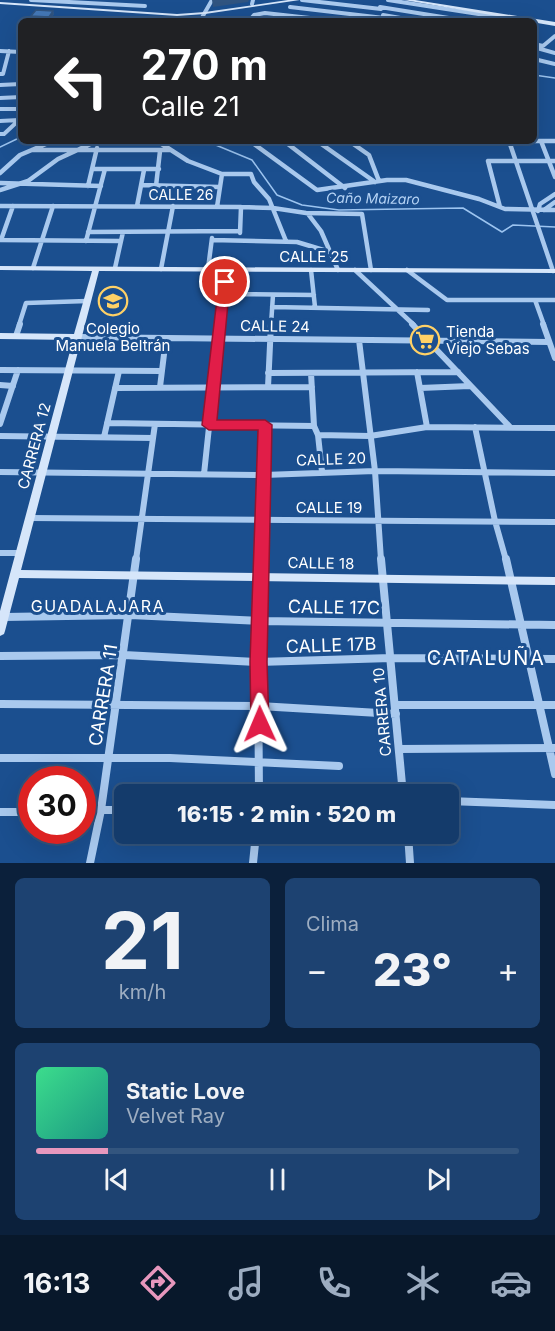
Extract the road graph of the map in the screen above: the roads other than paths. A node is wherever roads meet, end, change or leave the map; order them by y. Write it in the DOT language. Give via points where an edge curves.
graph roads {
  1 [pos="147,0"];
  2 [pos="211,0"];
  3 [pos="278,0"];
  4 [pos="300,0"];
  5 [pos="320,0"];
  6 [pos="342,0"];
  7 [pos="378,0"];
  8 [pos="388,0"];
  9 [pos="406,0"];
  10 [pos="421,0"];
  11 [pos="36,1"];
  12 [pos="415,1"];
  13 [pos="0,2"];
  14 [pos="252,2"];
  15 [pos="309,2"];
  16 [pos="93,4"];
  17 [pos="339,5"];
  18 [pos="290,7"];
  19 [pos="144,8"];
  20 [pos="381,8"];
  21 [pos="450,8"];
  22 [pos="206,12"];
  23 [pos="335,12"];
  24 [pos="276,14"];
  25 [pos="499,16"];
  26 [pos="297,17"];
  27 [pos="202,18"];
  28 [pos="252,18"];
  29 [pos="274,18"];
  30 [pos="304,18"];
  31 [pos="331,18"];
  32 [pos="384,18"];
  33 [pos="444,18"];
  34 [pos="455,18"];
  35 [pos="497,18"];
  36 [pos="515,18"];
  37 [pos="526,18"];
  38 [pos="537,20"];
  39 [pos="537,21"];
  40 [pos="555,23"];
  41 [pos="555,36"];
  42 [pos="537,46"];
  43 [pos="537,47"];
  44 [pos="0,51"];
  45 [pos="9,51"];
  46 [pos="18,52"];
  47 [pos="555,53"];
  48 [pos="537,59"];
  49 [pos="555,64"];
  50 [pos="1,74"];
  51 [pos="18,84"];
  52 [pos="0,85"];
  53 [pos="18,97"];
  54 [pos="0,98"];
  55 [pos="18,109"];
  56 [pos="0,110"];
  57 [pos="18,120"];
  58 [pos="0,121"];
  59 [pos="18,121"];
  60 [pos="2,134"];
  61 [pos="537,141"];
  62 [pos="541,141"];
  63 [pos="555,141"];
  64 [pos="46,144"];
  65 [pos="90,144"];
  66 [pos="98,144"];
  67 [pos="162,144"];
  68 [pos="254,144"];
  69 [pos="288,144"];
  70 [pos="322,144"];
  71 [pos="354,144"];
  72 [pos="510,144"];
  73 [pos="32,150"];
  74 [pos="171,150"];
  75 [pos="73,151"];
  76 [pos="160,151"];
  77 [pos="97,152"];
  78 [pos="516,160"];
  79 [pos="549,160"];
  80 [pos="555,160"];
  81 [pos="92,169"];
  82 [pos="105,169"];
  83 [pos="159,169"];
  84 [pos="144,170"];
  85 [pos="0,172"];
  86 [pos="222,174"];
  87 [pos="555,177"];
  88 [pos="377,181"];
  89 [pos="0,183"];
  90 [pos="21,184"];
  91 [pos="141,185"];
  92 [pos="88,186"];
  93 [pos="101,186"];
  94 [pos="156,186"];
  95 [pos="219,187"];
  96 [pos="345,188"];
  97 [pos="0,190"];
  98 [pos="555,194"];
  99 [pos="555,202"];
  100 [pos="0,206"];
  101 [pos="13,206"];
  102 [pos="53,206"];
  103 [pos="96,206"];
  104 [pos="137,206"];
  105 [pos="173,206"];
  106 [pos="217,207"];
  107 [pos="241,207"];
  108 [pos="500,207"];
  109 [pos="273,208"];
  110 [pos="539,210"];
  111 [pos="555,210"];
  112 [pos="306,213"];
  113 [pos="2,230"];
  114 [pos="213,231"];
  115 [pos="240,231"];
  116 [pos="88,232"];
  117 [pos="123,232"];
  118 [pos="168,232"];
  119 [pos="0,240"];
  120 [pos="212,240"];
  121 [pos="239,240"];
  122 [pos="42,241"];
  123 [pos="86,241"];
  124 [pos="121,241"];
  125 [pos="286,241"];
  126 [pos="330,252"];
  127 [pos="0,268"];
  128 [pos="33,268"];
  129 [pos="96,268"];
  130 [pos="115,268"];
  131 [pos="161,269"];
  132 [pos="208,269"];
  133 [pos="226,269"];
  134 [pos="311,270"];
  135 [pos="338,270"];
  136 [pos="355,270"];
  137 [pos="371,270"];
  138 [pos="407,270"];
  139 [pos="554,271"];
  140 [pos="224,294"];
  141 [pos="273,295"];
  142 [pos="314,295"];
  143 [pos="535,300"];
  144 [pos="555,300"];
  145 [pos="87,301"];
  146 [pos="272,307"];
  147 [pos="315,307"];
  148 [pos="395,308"];
  149 [pos="428,310"];
  150 [pos="0,336"];
  151 [pos="16,336"];
  152 [pos="78,337"];
  153 [pos="166,338"];
  154 [pos="218,339"];
  155 [pos="270,339"];
  156 [pos="359,340"];
  157 [pos="430,340"];
  158 [pos="549,342"];
  159 [pos="555,358"];
  160 [pos="0,370"];
  161 [pos="18,370"];
  162 [pos="69,370"];
  163 [pos="119,370"];
  164 [pos="162,371"];
  165 [pos="417,372"];
  166 [pos="458,372"];
  167 [pos="268,373"];
  168 [pos="311,373"];
  169 [pos="362,374"];
  170 [pos="0,385"];
  171 [pos="13,386"];
  172 [pos="470,386"];
  173 [pos="115,387"];
  174 [pos="160,387"];
  175 [pos="213,387"];
  176 [pos="267,387"];
  177 [pos="312,387"];
  178 [pos="420,388"];
  179 [pos="107,423"];
  180 [pos="0,424"];
  181 [pos="156,424"];
  182 [pos="209,425"];
  183 [pos="265,425"];
  184 [pos="314,426"];
  185 [pos="475,427"];
  186 [pos="510,427"];
  187 [pos="427,428"];
  188 [pos="555,428"];
  189 [pos="318,435"];
  190 [pos="0,436"];
  191 [pos="52,436"];
  192 [pos="104,436"];
  193 [pos="370,436"];
  194 [pos="153,438"];
  195 [pos="375,471"];
  196 [pos="0,472"];
  197 [pos="42,472"];
  198 [pos="322,472"];
  199 [pos="484,473"];
  200 [pos="148,474"];
  201 [pos="204,474"];
  202 [pos="555,474"];
  203 [pos="264,475"];
  204 [pos="30,518"];
  205 [pos="141,519"];
  206 [pos="262,520"];
  207 [pos="377,520"];
  208 [pos="495,521"];
  209 [pos="555,522"];
  210 [pos="0,553"];
  211 [pos="21,553"];
  212 [pos="15,574"];
  213 [pos="133,576"];
  214 [pos="261,577"];
  215 [pos="382,579"];
  216 [pos="512,580"];
  217 [pos="555,581"];
  218 [pos="130,615"];
  219 [pos="4,617"];
  220 [pos="260,621"];
  221 [pos="387,622"];
  222 [pos="522,624"];
  223 [pos="555,625"];
  224 [pos="0,632"];
  225 [pos="124,655"];
  226 [pos="0,656"];
  227 [pos="391,658"];
  228 [pos="530,659"];
  229 [pos="555,659"];
  230 [pos="258,662"];
  231 [pos="0,704"];
  232 [pos="394,705"];
  233 [pos="540,705"];
  234 [pos="555,705"];
  235 [pos="116,706"];
  236 [pos="259,706"];
  237 [pos="396,714"];
  238 [pos="552,748"];
  239 [pos="399,749"];
  240 [pos="108,756"];
  241 [pos="0,758"];
  242 [pos="260,760"];
  243 [pos="339,766"];
  244 [pos="555,774"];
  245 [pos="259,784"];
  246 [pos="402,784"];
  247 [pos="459,801"];
  248 [pos="555,805"];
  249 [pos="96,810"];
  250 [pos="101,810"];
  251 [pos="114,810"];
  252 [pos="0,812"];
  253 [pos="18,812"];
  254 [pos="255,844"];
  255 [pos="409,844"];
  256 [pos="90,863"];
  257 [pos="253,863"];
  258 [pos="410,863"];
  1 -- 19 [label="street"];
  2 -- 22 [label="street"];
  3 -- 14 [label="street"];
  4 -- 15 [label="street"];
  4 -- 22 [label="street"];
  5 -- 15 [label="street"];
  6 -- 17 [label="street"];
  7 -- 20 [label="street"];
  8 -- 21 [label="street"];
  9 -- 12 [label="street"];
  10 -- 37 [label="street"];
  11 -- 13 [label="street"];
  11 -- 16 [label="street"];
  12 -- 21 [label="street"];
  13 -- 22 [label="street" via="161,15"];
  14 -- 22 [label="street"];
  15 -- 17 [label="street"];
  16 -- 19 [label="street"];
  17 -- 20 [label="street"];
  17 -- 23 [label="street"];
  18 -- 23 [label="street"];
  19 -- 22 [label="street"];
  20 -- 32 [label="street"];
  20 -- 33 [label="street"];
  21 -- 25 [label="street"];
  21 -- 34 [label="street"];
  22 -- 27 [label="street"];
  23 -- 31 [label="street"];
  23 -- 32 [label="street"];
  24 -- 26 [label="street"];
  24 -- 28 [label="street"];
  24 -- 29 [label="street"];
  25 -- 35 [label="street"];
  25 -- 36 [label="street"];
  26 -- 30 [label="street"];
  38 -- 40 [label="street"];
  39 -- 40 [label="street"];
  41 -- 42 [label="street"];
  43 -- 47 [label="street"];
  44 -- 45 [label="street"];
  45 -- 46 [label="street"];
  45 -- 50 [label="street"];
  48 -- 49 [label="street"];
  51 -- 52 [label="street"];
  53 -- 54 [label="street"];
  55 -- 56 [label="street"];
  57 -- 58 [label="street"];
  59 -- 60 [label="street"];
  61 -- 62 [label="street"];
  62 -- 63 [label="street"];
  62 -- 79 [label="street"];
  64 -- 73 [label="street"];
  65 -- 75 [label="street"];
  66 -- 77 [label="street"];
  67 -- 74 [label="street"];
  68 -- 96 [label="street" via="314,189"];
  69 -- 96 [label="street"];
  70 -- 88 [label="street"];
  71 -- 88 [label="street" via="369,154"];
  72 -- 78 [label="street"];
  73 -- 75 [label="street"];
  73 -- 85 [label="street"];
  74 -- 76 [label="street"];
  74 -- 86 [label="street"];
  75 -- 77 [label="street"];
  75 -- 90 [label="street"];
  76 -- 77 [label="street"];
  76 -- 83 [label="street"];
  77 -- 81 [label="street"];
  78 -- 79 [label="street"];
  78 -- 108 [label="street" via="488,161"];
  78 -- 110 [label="street"];
  79 -- 80 [label="street"];
  79 -- 87 [label="street"];
  81 -- 82 [label="street"];
  81 -- 92 [label="street"];
  82 -- 84 [label="street"];
  82 -- 93 [label="street"];
  83 -- 84 [label="street"];
  83 -- 94 [label="street"];
  84 -- 91 [label="street"];
  86 -- 95 [label="street"];
  86 -- 109 [label="street" via="251,174"];
  88 -- 96 [label="street"];
  88 -- 108 [label="street" via="425,184"];
  89 -- 90 [label="street"];
  90 -- 92 [label="street"];
  90 -- 97 [label="street"];
  91 -- 94 [label="street"];
  91 -- 104 [label="street"];
  92 -- 93 [label="street"];
  93 -- 103 [label="street"];
  94 -- 95 [label="street"];
  95 -- 106 [label="street"];
  98 -- 110 [label="street" via="540,204"];
  99 -- 110 [label="street"];
  100 -- 101 [label="street, CALLE 26"];
  101 -- 102 [label="street, CALLE 26"];
  101 -- 113 [label="street"];
  102 -- 103 [label="street, CALLE 26"];
  102 -- 122 [label="street"];
  103 -- 104 [label="street, CALLE 26"];
  103 -- 116 [label="street"];
  104 -- 105 [label="street, CALLE 26"];
  105 -- 106 [label="street, CALLE 26"];
  105 -- 118 [label="street"];
  106 -- 107 [label="street, CALLE 26"];
  107 -- 109 [label="street, CALLE 26"];
  107 -- 115 [label="street"];
  108 -- 110 [label="street"];
  109 -- 112 [label="street, CALLE 26"];
  109 -- 125 [label="street"];
  110 -- 111 [label="street"];
  110 -- 139 [label="street" via="538,221"];
  112 -- 126 [label="street" via="315,219"];
  112 -- 137 [label="street, CALLE 26" via="362,214"];
  113 -- 119 [label="street"];
  114 -- 115 [label="street"];
  114 -- 118 [label="street"];
  114 -- 120 [label="street"];
  115 -- 121 [label="street"];
  116 -- 117 [label="street"];
  116 -- 123 [label="street"];
  117 -- 118 [label="street"];
  117 -- 124 [label="street"];
  118 -- 131 [label="street"];
  119 -- 122 [label="street"];
  120 -- 121 [label="street"];
  120 -- 132 [label="street"];
  121 -- 125 [label="street"];
  122 -- 123 [label="street"];
  122 -- 128 [label="street"];
  123 -- 124 [label="street"];
  124 -- 130 [label="street"];
  125 -- 126 [label="street"];
  126 -- 135 [label="street"];
  127 -- 128 [label="street, CALLE 25"];
  128 -- 129 [label="street, CALLE 25"];
  129 -- 130 [label="street, CALLE 25"];
  129 -- 145 [label="street, CARRERA 12"];
  130 -- 131 [label="street, CALLE 25"];
  131 -- 132 [label="street, CALLE 25"];
  132 -- 133 [label="street, CALLE 25"];
  133 -- 134 [label="street, CALLE 25"];
  133 -- 140 [label="street"];
  134 -- 135 [label="street, CALLE 25"];
  134 -- 142 [label="street"];
  135 -- 136 [label="street, CALLE 25"];
  136 -- 137 [label="street, CALLE 25"];
  136 -- 148 [label="street"];
  137 -- 138 [label="street, CALLE 25"];
  138 -- 139 [label="street, CALLE 25"];
  138 -- 143 [label="street" via="447,300"];
  140 -- 141 [label="street"];
  140 -- 154 [label="street"];
  141 -- 142 [label="street"];
  141 -- 146 [label="street"];
  142 -- 147 [label="street"];
  143 -- 144 [label="street"];
  143 -- 158 [label="street"];
  145 -- 151 [label="street" via="26,303"];
  145 -- 152 [label="street, CARRERA 12"];
  146 -- 147 [label="street"];
  146 -- 155 [label="street"];
  147 -- 148 [label="street"];
  148 -- 149 [label="street"];
  148 -- 157 [label="street"];
  150 -- 151 [label="street, CALLE 24"];
  151 -- 152 [label="street, CALLE 24"];
  152 -- 153 [label="street, CALLE 24"];
  152 -- 162 [label="street, CARRERA 12"];
  153 -- 154 [label="street, CALLE 24"];
  153 -- 164 [label="street"];
  154 -- 155 [label="street, CALLE 24"];
  154 -- 175 [label="street"];
  155 -- 156 [label="street, CALLE 24"];
  155 -- 167 [label="street"];
  156 -- 157 [label="street, CALLE 24"];
  156 -- 169 [label="street, CARRERA 10"];
  157 -- 158 [label="street, CALLE 24"];
  157 -- 166 [label="street"];
  158 -- 159 [label="street"];
  160 -- 161 [label="street"];
  161 -- 162 [label="street"];
  161 -- 171 [label="street"];
  162 -- 163 [label="street"];
  162 -- 191 [label="street, CARRERA 12"];
  163 -- 164 [label="street"];
  163 -- 173 [label="street"];
  164 -- 174 [label="street"];
  165 -- 166 [label="street"];
  165 -- 169 [label="street"];
  165 -- 178 [label="street"];
  166 -- 172 [label="street"];
  167 -- 168 [label="street"];
  167 -- 176 [label="street"];
  168 -- 169 [label="street"];
  168 -- 177 [label="street"];
  169 -- 193 [label="street, CARRERA 10"];
  170 -- 171 [label="street"];
  171 -- 180 [label="street"];
  172 -- 178 [label="street"];
  172 -- 186 [label="street"];
  173 -- 174 [label="street"];
  173 -- 179 [label="street"];
  174 -- 175 [label="street"];
  175 -- 176 [label="street"];
  175 -- 182 [label="street"];
  176 -- 177 [label="street"];
  177 -- 184 [label="street"];
  178 -- 187 [label="street"];
  179 -- 181 [label="street"];
  179 -- 192 [label="street"];
  181 -- 182 [label="street"];
  181 -- 194 [label="street, CARRERA 11"];
  182 -- 183 [label="street"];
  182 -- 201 [label="street"];
  183 -- 184 [label="street"];
  183 -- 203 [label="street"];
  184 -- 189 [label="street"];
  185 -- 186 [label="street"];
  185 -- 187 [label="street"];
  185 -- 199 [label="street"];
  186 -- 188 [label="street"];
  187 -- 193 [label="street"];
  189 -- 193 [label="street"];
  189 -- 198 [label="street"];
  190 -- 191 [label="street"];
  191 -- 192 [label="street"];
  191 -- 197 [label="street, CARRERA 12"];
  192 -- 194 [label="street"];
  193 -- 195 [label="street, CARRERA 10"];
  194 -- 200 [label="street, CARRERA 11"];
  195 -- 198 [label="street, CALLE 20"];
  195 -- 199 [label="street, CALLE 20"];
  195 -- 207 [label="street, CARRERA 10"];
  196 -- 197 [label="street, CALLE 20"];
  197 -- 200 [label="street, CALLE 20"];
  197 -- 204 [label="street, CARRERA 12"];
  198 -- 203 [label="street, CALLE 20"];
  199 -- 202 [label="street, CALLE 20"];
  199 -- 208 [label="street"];
  200 -- 201 [label="street, CALLE 20"];
  200 -- 205 [label="street, CARRERA 11"];
  201 -- 203 [label="street, CALLE 20"];
  203 -- 206 [label="street"];
  204 -- 205 [label="street, CALLE 19"];
  204 -- 211 [label="street, CARRERA 12"];
  205 -- 206 [label="street, CALLE 19"];
  205 -- 213 [label="street, CARRERA 11"];
  206 -- 207 [label="street, CALLE 19"];
  206 -- 214 [label="street"];
  207 -- 208 [label="street, CALLE 19"];
  207 -- 215 [label="street, CARRERA 10"];
  208 -- 209 [label="street, CALLE 19"];
  208 -- 216 [label="street"];
  210 -- 211 [label="street"];
  211 -- 212 [label="street, CARRERA 12"];
  212 -- 213 [label="street, CALLE 18"];
  212 -- 219 [label="street, CARRERA 12"];
  213 -- 214 [label="street, CALLE 18"];
  213 -- 218 [label="street, CARRERA 11"];
  214 -- 215 [label="street, CALLE 18"];
  214 -- 220 [label="street"];
  215 -- 216 [label="street, CALLE 18"];
  215 -- 221 [label="street, CARRERA 10"];
  216 -- 217 [label="street, CALLE 18"];
  216 -- 222 [label="street"];
  218 -- 219 [label="street, CALLE 17C"];
  218 -- 220 [label="street, CALLE 17C"];
  218 -- 225 [label="street, CARRERA 11"];
  219 -- 224 [label="street, CARRERA 12"];
  220 -- 221 [label="street, CALLE 17C"];
  220 -- 230 [label="street"];
  221 -- 222 [label="street, CALLE 17C"];
  221 -- 227 [label="street, CARRERA 10"];
  222 -- 223 [label="street, CALLE 17C"];
  222 -- 228 [label="street"];
  225 -- 226 [label="street, CALLE 17B"];
  225 -- 230 [label="street, CALLE 17B"];
  225 -- 235 [label="street, CARRERA 11"];
  227 -- 228 [label="street, CALLE 17B"];
  227 -- 230 [label="street, CALLE 17B"];
  227 -- 232 [label="street, CARRERA 10"];
  228 -- 229 [label="street, CALLE 17B"];
  228 -- 233 [label="street"];
  230 -- 236 [label="street"];
  231 -- 235 [label="street"];
  232 -- 233 [label="street"];
  232 -- 237 [label="street, CARRERA 10"];
  233 -- 234 [label="street"];
  233 -- 238 [label="street"];
  235 -- 236 [label="street"];
  235 -- 240 [label="street, CARRERA 11"];
  236 -- 237 [label="street"];
  236 -- 242 [label="street"];
  237 -- 239 [label="street, CARRERA 10"];
  238 -- 239 [label="street"];
  238 -- 244 [label="street"];
  239 -- 246 [label="street, CARRERA 10"];
  240 -- 241 [label="street"];
  240 -- 242 [label="street"];
  240 -- 250 [label="street, CARRERA 11"];
  242 -- 243 [label="street"];
  242 -- 245 [label="street"];
  247 -- 248 [label="street"];
  249 -- 250 [label="street"];
  250 -- 251 [label="street"];
  250 -- 256 [label="street, CARRERA 11"];
  252 -- 253 [label="street"];
  254 -- 257 [label="street"];
  255 -- 258 [label="street"];
}
